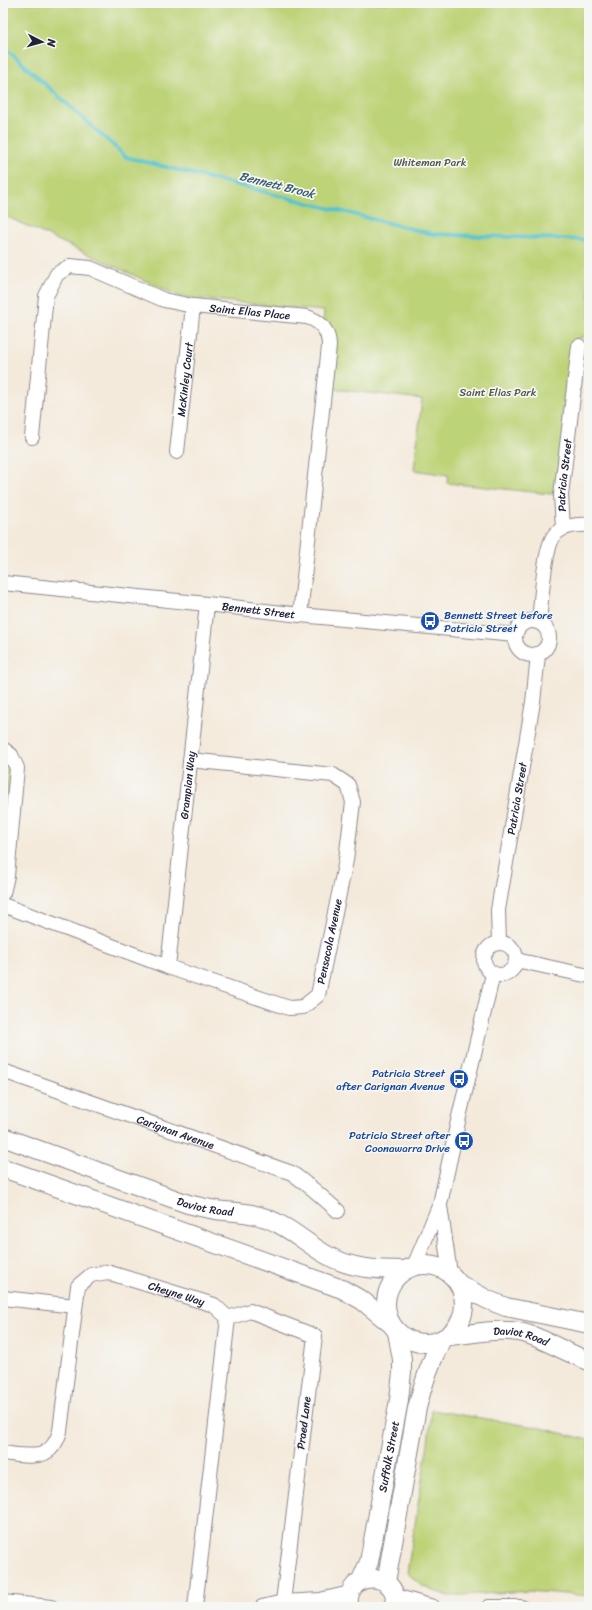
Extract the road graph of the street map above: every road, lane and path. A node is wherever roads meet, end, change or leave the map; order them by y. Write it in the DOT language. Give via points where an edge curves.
graph roads {
  1 [pos="192,306"];
  2 [pos="579,346"];
  3 [pos="32,437"];
  4 [pos="177,452"];
  5 [pos="589,525"];
  6 [pos="564,528"];
  7 [pos="3,583"];
  8 [pos="207,604"];
  9 [pos="300,616"];
  10 [pos="539,622"];
  11 [pos="514,635"];
  12 [pos="538,655"];
  13 [pos="3,749"];
  14 [pos="190,760"];
  15 [pos="3,893"];
  16 [pos="3,905"];
  17 [pos="499,943"];
  18 [pos="516,960"];
  19 [pos="168,967"];
  20 [pos="493,974"];
  21 [pos="589,976"];
  22 [pos="3,1071"];
  23 [pos="3,1137"];
  24 [pos="3,1168"];
  25 [pos="440,1204"];
  26 [pos="338,1211"];
  27 [pos="409,1268"];
  28 [pos="454,1279"];
  29 [pos="3,1298"];
  30 [pos="75,1306"];
  31 [pos="228,1318"];
  32 [pos="589,1324"];
  33 [pos="394,1328"];
  34 [pos="445,1337"];
  35 [pos="589,1361"];
  36 [pos="3,1453"];
  37 [pos="353,1593"];
  38 [pos="392,1595"];
  39 [pos="320,1600"];
  40 [pos="3,1602"];
  41 [pos="284,1602"];
  42 [pos="50,1607"];
  43 [pos="195,1607"];
  44 [pos="262,1607"];
  45 [pos="337,1607"];
  46 [pos="433,1607"];
  47 [pos="489,1607"];
  48 [pos="521,1607"];
  1 -- 3 [label="street, Saint Elias Place" via="164,300 90,268 70,266 57,274 46,296"];
  1 -- 4 [label="street, McKinley Court"];
  1 -- 9 [label="street, Saint Elias Place" via="307,317 323,326 329,339"];
  2 -- 6 [label="street, Patricia Street" via="562,495"];
  5 -- 6 [label="street" via="578,524"];
  6 -- 10 [label="street" via="553,537 548,553"];
  7 -- 8 [label="street, Bennett Street"];
  8 -- 9 [label="street, Bennett Street"];
  8 -- 14 [label="street, Grampian Way"];
  9 -- 11 [label="street, Bennett Street"];
  10 -- 11 [label="street" via="527,622 517,629"];
  10 -- 12 [label="street" via="548,630 549,642"];
  11 -- 12 [label="street" via="520,652"];
  12 -- 17 [label="street, Patricia Street" via="533,702 498,910"];
  13 -- 15 [label="street" via="11,756 17,768 7,876"];
  14 -- 19 [label="street, Grampian Way"];
  14 -- 19 [label="street, Pensacola Avenue" via="333,775 348,785 353,802 346,860 318,995 303,1007 289,1008"];
  16 -- 19 [label="street, Pensacola Avenue"];
  17 -- 18 [label="street" via="511,948"];
  17 -- 20 [label="street" via="488,948 485,953 485,965"];
  18 -- 20 [label="street" via="511,971 506,974"];
  18 -- 21 [label="street"];
  20 -- 25 [label="street"];
  22 -- 26 [label="street, Carignan Avenue" via="292,1174"];
  23 -- 27 [label="street, Daviot Road" via="188,1204 266,1218 290,1230 325,1254 348,1264 374,1270"];
  24 -- 33 [label="street" via="342,1289 363,1301"];
  25 -- 27 [label="street"];
  25 -- 28 [label="street"];
  27 -- 28 [label="street" via="433,1265 442,1268"];
  27 -- 33 [label="street" via="393,1281 386,1297 386,1306"];
  28 -- 32 [label="street" via="488,1300 506,1307"];
  28 -- 34 [label="street" via="462,1292 463,1312 460,1321"];
  29 -- 30 [label="street"];
  30 -- 31 [label="street, Cheyne Way" via="78,1286 90,1274 107,1272 214,1306"];
  30 -- 36 [label="street, Cheyne Way" via="58,1440 45,1454 34,1457"];
  31 -- 41 [label="street, Praed Lane" via="250,1310 315,1336"];
  31 -- 43 [label="street"];
  33 -- 34 [label="street" via="402,1336 415,1342 429,1343"];
  33 -- 37 [label="street, Suffolk Street" via="402,1359 399,1400 369,1562"];
  34 -- 35 [label="street, Daviot Road" via="502,1331 529,1334"];
  34 -- 38 [label="street, Suffolk Street" via="431,1361 419,1400"];
  37 -- 38 [label="street" via="374,1578"];
  37 -- 39 [label="street"];
  38 -- 46 [label="street"];
  39 -- 41 [label="street"];
  39 -- 45 [label="street"];
  40 -- 42 [label="street"];
  41 -- 44 [label="street"];
  47 -- 48 [label="street"];
}
